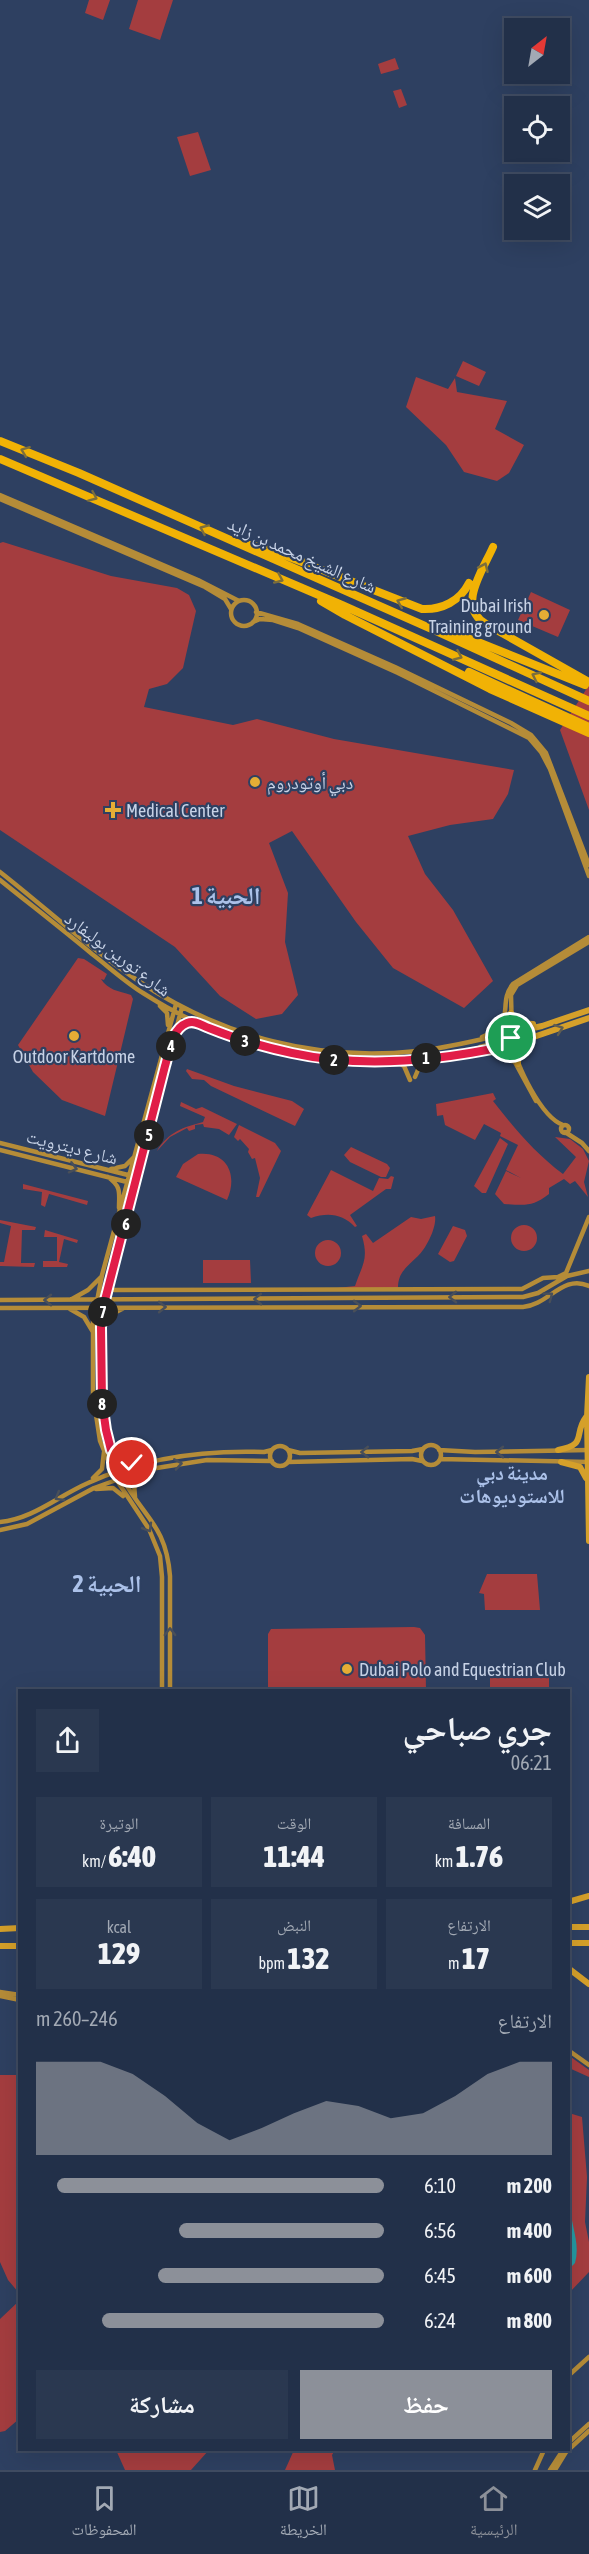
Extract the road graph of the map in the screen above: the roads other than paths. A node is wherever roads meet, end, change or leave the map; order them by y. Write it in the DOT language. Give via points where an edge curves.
graph roads {
  1 [pos="0,441"];
  2 [pos="0,459"];
  3 [pos="0,497"];
  4 [pos="233,541"];
  5 [pos="493,547"];
  6 [pos="304,590"];
  7 [pos="239,601"];
  8 [pos="231,609"];
  9 [pos="256,612"];
  10 [pos="253,622"];
  11 [pos="434,630"];
  12 [pos="517,642"];
  13 [pos="423,653"];
  14 [pos="589,682"];
  15 [pos="589,687"];
  16 [pos="589,699"];
  17 [pos="589,716"];
  18 [pos="589,727"];
  19 [pos="589,735"];
  20 [pos="581,850"];
  21 [pos="589,865"];
  22 [pos="0,872"];
  23 [pos="589,876"];
  24 [pos="0,880"];
  25 [pos="39,903"];
  26 [pos="33,906"];
  27 [pos="589,940"];
  28 [pos="157,1002"];
  29 [pos="179,1006"];
  30 [pos="589,1010"];
  31 [pos="509,1011"];
  32 [pos="177,1013"];
  33 [pos="589,1018"];
  34 [pos="196,1022"];
  35 [pos="542,1026"];
  36 [pos="168,1032"];
  37 [pos="173,1037"];
  38 [pos="510,1039"];
  39 [pos="479,1040"];
  40 [pos="528,1040"];
  41 [pos="380,1048"];
  42 [pos="351,1051"];
  43 [pos="476,1051"];
  44 [pos="387,1053"];
  45 [pos="435,1057"];
  46 [pos="333,1060"];
  47 [pos="394,1061"];
  48 [pos="516,1064"];
  49 [pos="0,1143"];
  50 [pos="0,1150"];
  51 [pos="589,1151"];
  52 [pos="136,1155"];
  53 [pos="106,1169"];
  54 [pos="106,1176"];
  55 [pos="130,1176"];
  56 [pos="138,1178"];
  57 [pos="129,1182"];
  58 [pos="136,1184"];
  59 [pos="120,1212"];
  60 [pos="589,1217"];
  61 [pos="589,1272"];
  62 [pos="102,1275"];
  63 [pos="111,1276"];
  64 [pos="110,1283"];
  65 [pos="589,1285"];
  66 [pos="114,1290"];
  67 [pos="0,1300"];
  68 [pos="69,1300"];
  69 [pos="96,1300"];
  70 [pos="105,1300"];
  71 [pos="128,1300"];
  72 [pos="95,1307"];
  73 [pos="104,1307"];
  74 [pos="127,1307"];
  75 [pos="0,1308"];
  76 [pos="67,1308"];
  77 [pos="101,1327"];
  78 [pos="93,1334"];
  79 [pos="589,1377"];
  80 [pos="589,1388"];
  81 [pos="587,1417"];
  82 [pos="423,1449"];
  83 [pos="111,1450"];
  84 [pos="272,1450"];
  85 [pos="288,1450"];
  86 [pos="439,1450"];
  87 [pos="558,1450"];
  88 [pos="588,1450"];
  89 [pos="104,1452"];
  90 [pos="440,1459"];
  91 [pos="272,1461"];
  92 [pos="422,1461"];
  93 [pos="288,1462"];
  94 [pos="561,1462"];
  95 [pos="589,1462"];
  96 [pos="137,1465"];
  97 [pos="118,1470"];
  98 [pos="144,1470"];
  99 [pos="112,1473"];
  100 [pos="122,1477"];
  101 [pos="116,1479"];
  102 [pos="91,1481"];
  103 [pos="588,1485"];
  104 [pos="94,1488"];
  105 [pos="135,1497"];
  106 [pos="130,1502"];
  107 [pos="0,1522"];
  108 [pos="0,1530"];
  109 [pos="589,1541"];
  110 [pos="162,1689"];
  111 [pos="170,1689"];
  112 [pos="589,1896"];
  113 [pos="570,1901"];
  114 [pos="570,1927"];
  115 [pos="589,1927"];
  116 [pos="0,1929"];
  117 [pos="18,1929"];
  118 [pos="589,1942"];
  119 [pos="570,1943"];
  120 [pos="0,1946"];
  121 [pos="18,1946"];
  122 [pos="570,1970"];
  123 [pos="589,1984"];
  124 [pos="0,1994"];
  125 [pos="18,1997"];
  126 [pos="570,2051"];
  127 [pos="589,2065"];
  128 [pos="589,2357"];
  129 [pos="570,2374"];
  130 [pos="589,2424"];
  131 [pos="589,2431"];
  132 [pos="570,2441"];
  133 [pos="570,2448"];
  134 [pos="544,2451"];
  135 [pos="562,2451"];
  136 [pos="567,2451"];
  137 [pos="536,2470"];
  138 [pos="550,2470"];
  139 [pos="555,2470"];
  4 -- 1 [label="highway, شارع الشيخ محمد بن زايد, one-way"];
  2 -- 6 [label="highway, شارع الشيخ محمد بن زايد, one-way"];
  3 -- 7 [label="street"];
  3 -- 8 [label="street" via="205,587 225,599"];
  4 -- 11 [label="highway, شارع الشيخ محمد بن زايد"];
  12 -- 4 [label="highway, one-way" via="473,620 467,602 471,583 453,602 422,609 274,551"];
  12 -- 5 [label="highway, one-way" via="481,622 473,610 472,596"];
  6 -- 13 [label="highway" via="340,613"];
  6 -- 17 [label="highway, شارع الشيخ محمد بن زايد, one-way"];
  7 -- 8 [label="street"];
  7 -- 9 [label="street" via="250,602"];
  8 -- 10 [label="street" via="237,624"];
  9 -- 10 [label="street"];
  9 -- 20 [label="street" via="294,622 380,660 531,735 550,761"];
  10 -- 20 [label="street" via="273,620 298,628 524,735 547,764"];
  11 -- 15 [label="highway" via="468,638"];
  16 -- 11 [label="highway, شارع الشيخ محمد بن زايد, one-way"];
  12 -- 14 [label="highway"];
  13 -- 18 [label="highway"];
  13 -- 19 [label="highway"];
  20 -- 21 [label="street"];
  20 -- 23 [label="street"];
  22 -- 25 [label="street, شارع تورين بوليفارد"];
  24 -- 26 [label="street, شارع تورين بوليفارد"];
  25 -- 26 [label="street" via="38,907"];
  25 -- 29 [label="street, شارع تورين بوليفارد" via="140,982"];
  26 -- 28 [label="street, شارع تورين بوليفارد"];
  27 -- 31 [label="street" via="517,986"];
  28 -- 32 [label="street, شارع تورين بوليفارد"];
  28 -- 36 [label="street" via="168,1015"];
  29 -- 32 [label="street"];
  29 -- 42 [label="street, شارع تورين بوليفارد" via="291,1047"];
  30 -- 35 [label="main road"];
  31 -- 35 [label="main road" via="520,1024"];
  31 -- 38 [label="street"];
  31 -- 39 [label="street" via="499,1028"];
  32 -- 34 [label="street, شارع تورين بوليفارد"];
  32 -- 36 [label="street"];
  32 -- 37 [label="street"];
  40 -- 33 [label="main road, one-way"];
  34 -- 37 [label="street" via="183,1025"];
  34 -- 46 [label="street, شارع تورين بوليفارد" via="267,1048"];
  35 -- 38 [label="main road"];
  36 -- 52 [label="street"];
  37 -- 56 [label="street"];
  38 -- 39 [label="street, شارع تورين بوليفارد"];
  38 -- 40 [label="main road"];
  38 -- 43 [label="street, شارع تورين بوليفارد"];
  38 -- 48 [label="street"];
  39 -- 44 [label="street, شارع تورين بوليفارد"];
  40 -- 48 [label="main road" via="518,1051"];
  41 -- 44 [label="street"];
  42 -- 44 [label="street, شارع تورين بوليفارد"];
  42 -- 46 [label="street" via="346,1056 333,1056"];
  43 -- 45 [label="street, شارع تورين بوليفارد"];
  43 -- 48 [label="street" via="502,1053"];
  45 -- 47 [label="street, شارع تورين بوليفارد"];
  45 -- 47 [label="street" via="420,1065 413,1079 404,1066"];
  46 -- 47 [label="street, شارع تورين بوليفارد"];
  48 -- 51 [label="street" via="541,1104"];
  49 -- 53 [label="street, شارع ديترويت"];
  50 -- 54 [label="street, شارع ديترويت, one-way"];
  52 -- 53 [label="street" via="125,1166"];
  52 -- 55 [label="street"];
  53 -- 55 [label="street, شارع ديترويت"];
  54 -- 57 [label="street, شارع ديترويت"];
  54 -- 59 [label="street" via="120,1191"];
  55 -- 56 [label="street, شارع ديترويت"];
  55 -- 57 [label="street"];
  56 -- 58 [label="street"];
  57 -- 58 [label="street, شارع ديترويت"];
  57 -- 59 [label="street"];
  58 -- 63 [label="street"];
  59 -- 62 [label="street"];
  60 -- 66 [label="street" via="566,1273 522,1288"];
  61 -- 71 [label="street, one-way" via="559,1280 523,1297"];
  62 -- 63 [label="street" via="106,1279"];
  62 -- 68 [label="street" via="88,1290"];
  62 -- 69 [label="street"];
  63 -- 64 [label="street"];
  64 -- 66 [label="street"];
  64 -- 70 [label="street"];
  74 -- 65 [label="street, one-way" via="527,1306 543,1301 566,1284"];
  66 -- 71 [label="street"];
  68 -- 67 [label="street, one-way"];
  68 -- 69 [label="street"];
  69 -- 70 [label="street"];
  69 -- 72 [label="street"];
  70 -- 71 [label="street"];
  70 -- 73 [label="street"];
  72 -- 73 [label="street"];
  72 -- 76 [label="street"];
  72 -- 78 [label="street"];
  73 -- 74 [label="street"];
  73 -- 77 [label="street"];
  74 -- 77 [label="street" via="112,1314"];
  75 -- 76 [label="street"];
  76 -- 78 [label="street" via="84,1317"];
  77 -- 83 [label="street" via="102,1402"];
  78 -- 89 [label="street" via="93,1402"];
  79 -- 80 [label="main road"];
  80 -- 81 [label="main road"];
  81 -- 87 [label="main road" via="576,1444"];
  81 -- 88 [label="main road"];
  82 -- 85 [label="street, one-way" via="300,1453"];
  82 -- 86 [label="street" via="433,1446"];
  82 -- 92 [label="street"];
  83 -- 96 [label="street" via="122,1462"];
  83 -- 97 [label="street"];
  84 -- 85 [label="street" via="279,1446"];
  84 -- 91 [label="street"];
  84 -- 96 [label="street" via="184,1456"];
  85 -- 93 [label="street"];
  87 -- 86 [label="street, one-way"];
  86 -- 90 [label="street"];
  87 -- 88 [label="street"];
  88 -- 95 [label="main road"];
  89 -- 99 [label="street"];
  89 -- 102 [label="street" via="102,1469"];
  90 -- 92 [label="street" via="431,1466"];
  90 -- 94 [label="street"];
  91 -- 93 [label="street" via="279,1466"];
  98 -- 91 [label="street, one-way" via="207,1460"];
  92 -- 93 [label="street"];
  94 -- 95 [label="street"];
  94 -- 103 [label="main road" via="580,1467"];
  95 -- 103 [label="main road"];
  96 -- 97 [label="street"];
  97 -- 99 [label="street"];
  97 -- 100 [label="street"];
  98 -- 100 [label="street"];
  98 -- 105 [label="street" via="134,1481"];
  99 -- 101 [label="street"];
  99 -- 102 [label="street"];
  100 -- 101 [label="street"];
  100 -- 105 [label="street"];
  101 -- 104 [label="street"];
  101 -- 106 [label="street"];
  102 -- 107 [label="street, one-way" via="29,1515"];
  103 -- 109 [label="main road"];
  104 -- 106 [label="street" via="113,1488"];
  104 -- 108 [label="street" via="34,1521"];
  111 -- 105 [label="street, one-way" via="169,1566 160,1534"];
  106 -- 110 [label="street, one-way" via="153,1536 161,1563"];
  112 -- 113 [label="main road"];
  114 -- 115 [label="main road"];
  116 -- 117 [label="main road"];
  118 -- 119 [label="main road"];
  120 -- 121 [label="main road"];
  122 -- 123 [label="main road"];
  124 -- 125 [label="street"];
  126 -- 127 [label="street"];
  128 -- 129 [label="street"];
  130 -- 132 [label="street"];
  131 -- 133 [label="street"];
  134 -- 137 [label="street"];
  135 -- 138 [label="street"];
  136 -- 139 [label="street"];
}
